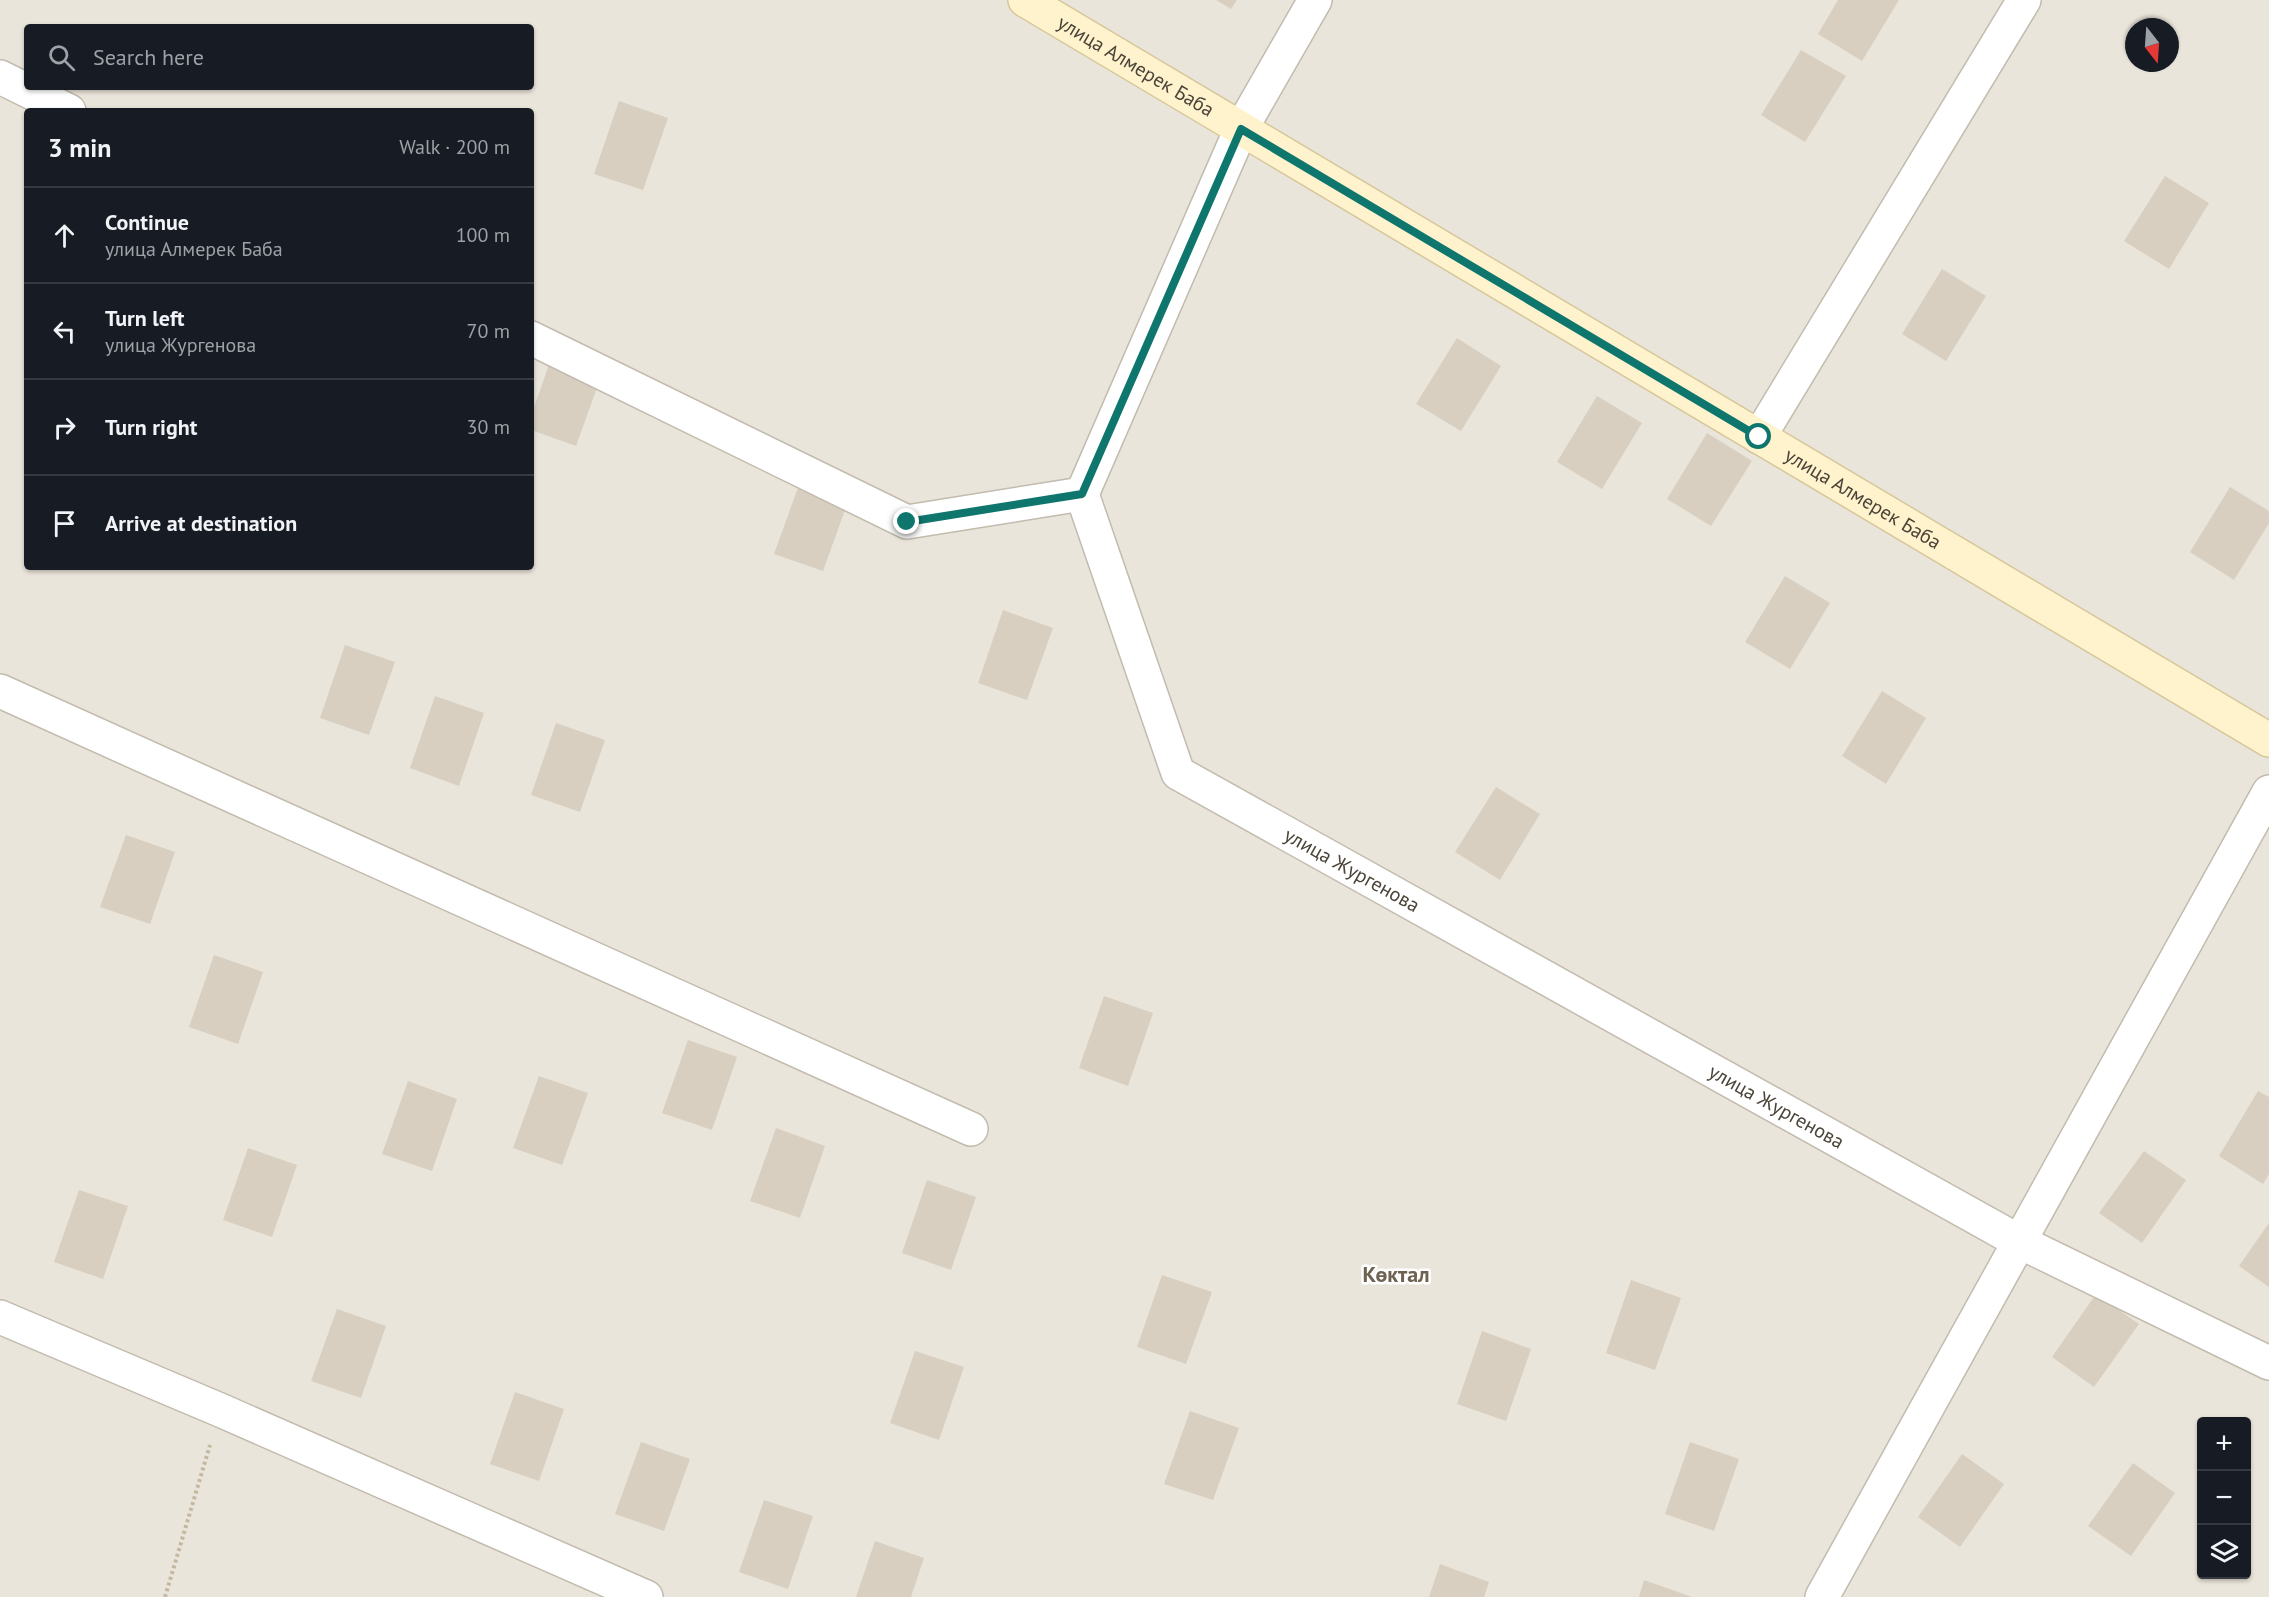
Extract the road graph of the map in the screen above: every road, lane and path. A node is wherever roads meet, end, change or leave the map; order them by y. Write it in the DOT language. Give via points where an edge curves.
graph roads {
  1 [pos="1025,0"];
  2 [pos="1315,0"];
  3 [pos="2024,0"];
  4 [pos="0,77"];
  5 [pos="24,89"];
  6 [pos="26,90"];
  7 [pos="63,108"];
  8 [pos="1241,129"];
  9 [pos="534,339"];
  10 [pos="1759,437"];
  11 [pos="1082,494"];
  12 [pos="0,691"];
  13 [pos="2269,740"];
  14 [pos="2269,792"];
  15 [pos="971,1130"];
  16 [pos="2020,1242"];
  17 [pos="0,1317"];
  18 [pos="2269,1363"];
  19 [pos="220,1410"];
  20 [pos="165,1597"];
  21 [pos="646,1597"];
  22 [pos="1822,1597"];
  1 -- 8 [label="street, улица Алмерек Баба"];
  2 -- 8 [label="street"];
  3 -- 10 [label="street"];
  4 -- 5 [label="street"];
  6 -- 7 [label="street"];
  8 -- 10 [label="street, улица Алмерек Баба"];
  8 -- 11 [label="street"];
  9 -- 11 [label="street" via="907,522"];
  10 -- 13 [label="street, улица Алмерек Баба"];
  11 -- 16 [label="street, улица Жургенова" via="1178,773"];
  12 -- 15 [label="street"];
  14 -- 16 [label="street"];
  16 -- 18 [label="street, улица Жургенова"];
  16 -- 22 [label="street"];
  17 -- 19 [label="street"];
  19 -- 20 [label="path"];
  19 -- 21 [label="street"];
}
